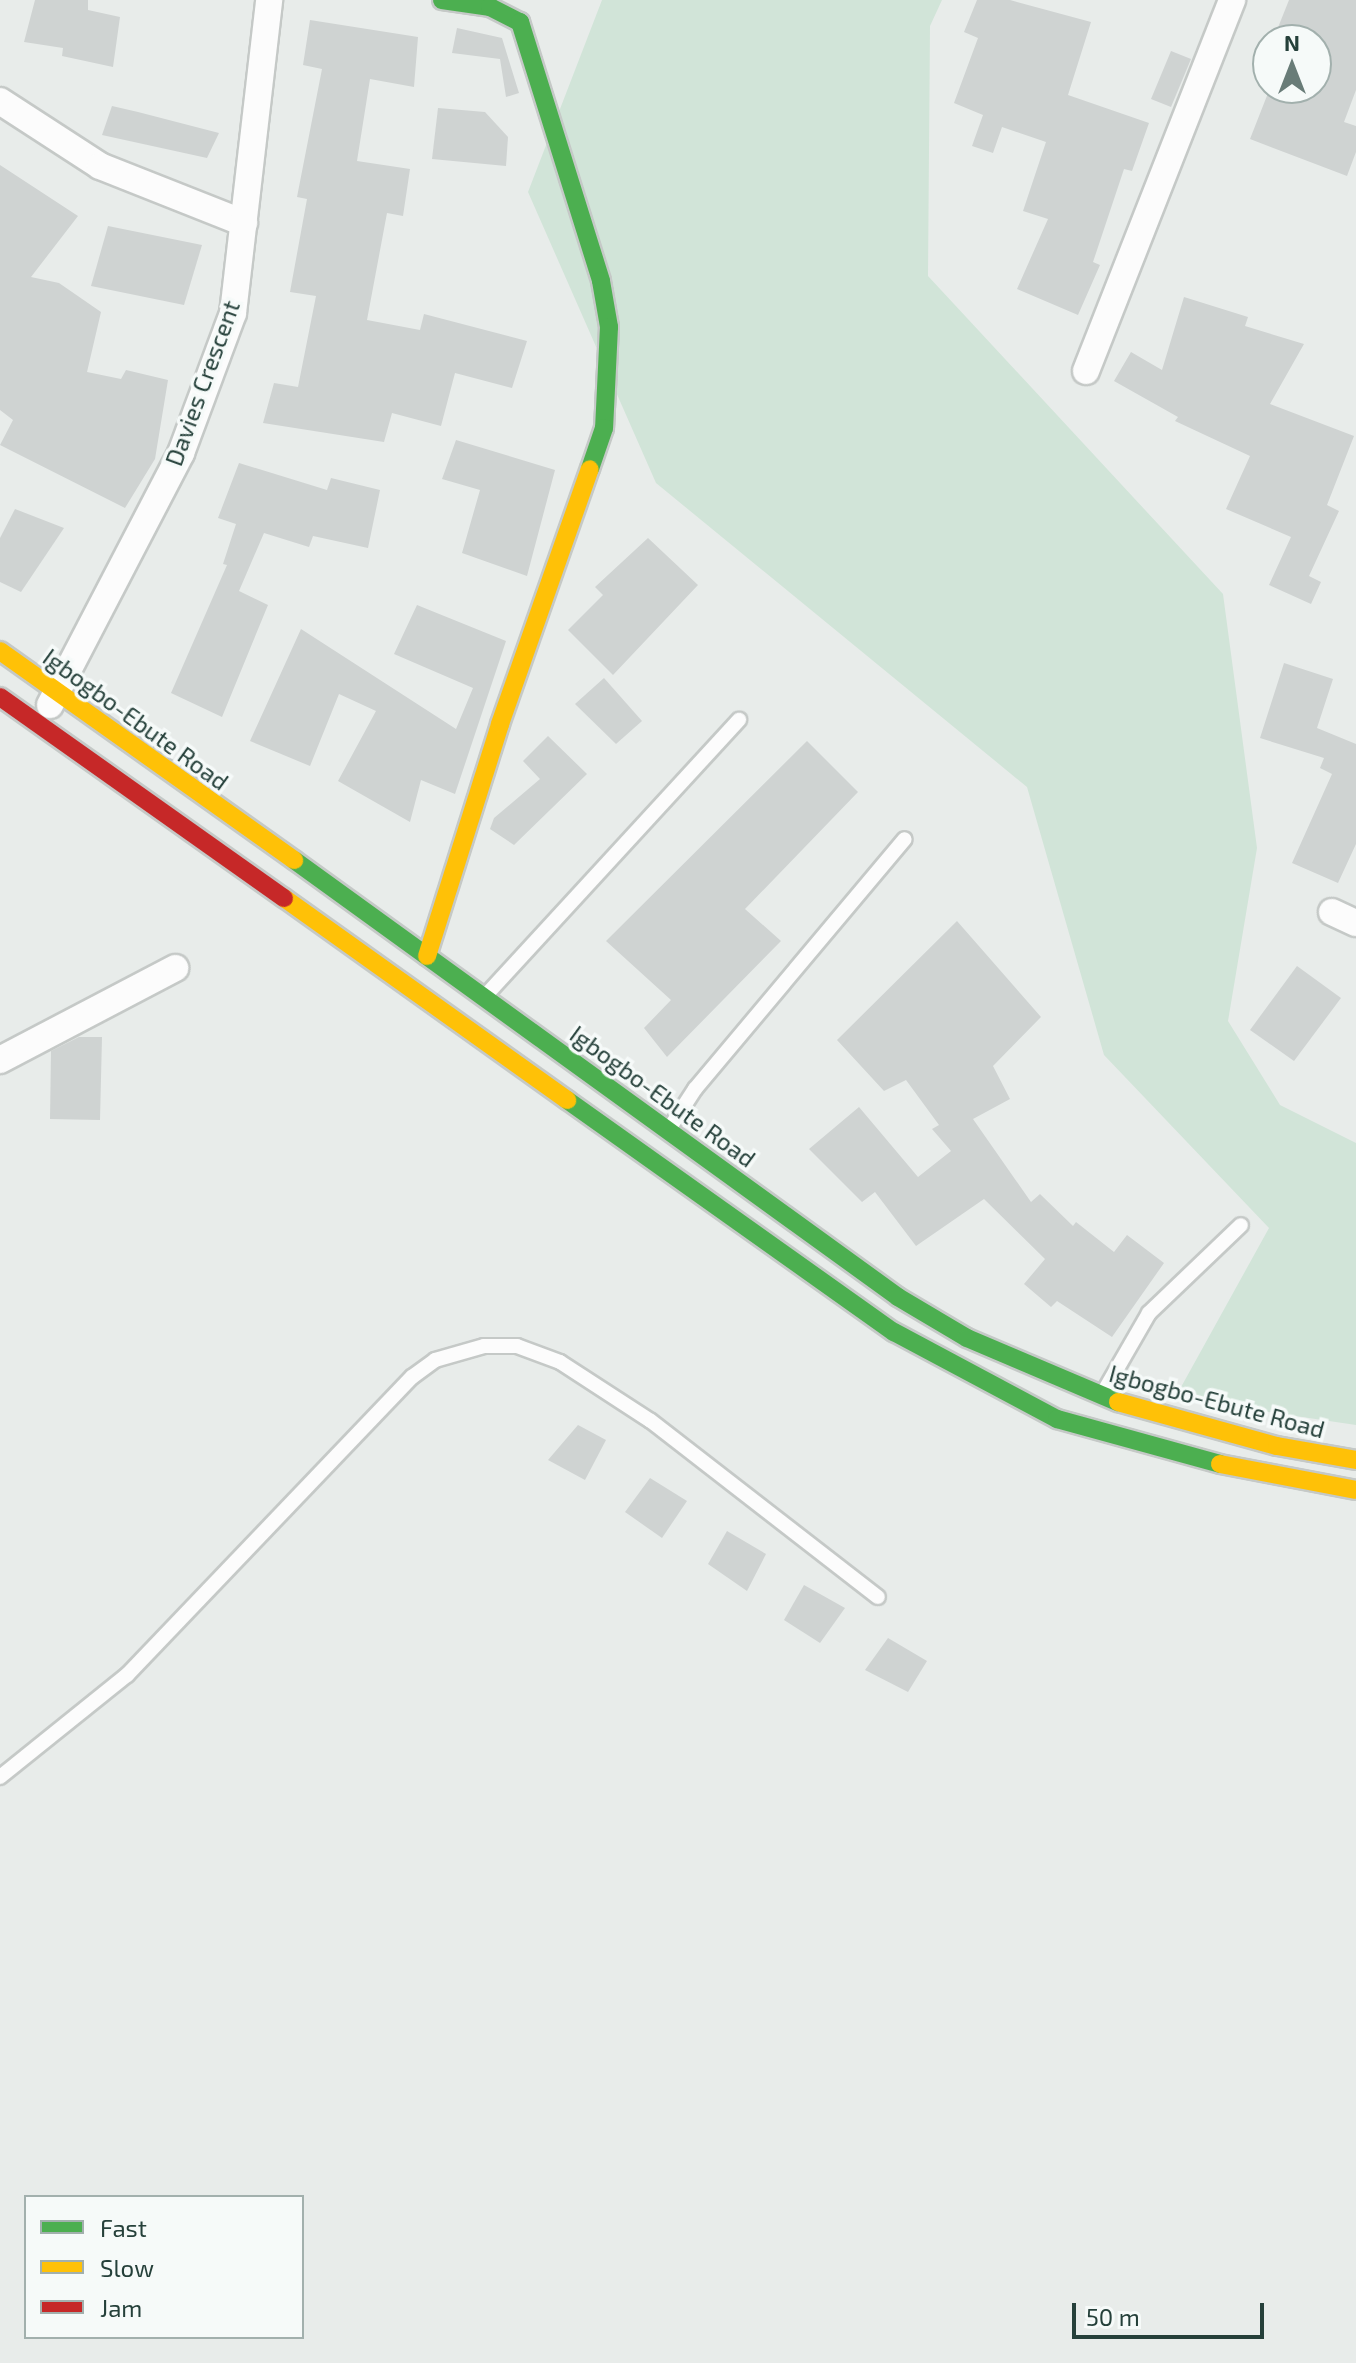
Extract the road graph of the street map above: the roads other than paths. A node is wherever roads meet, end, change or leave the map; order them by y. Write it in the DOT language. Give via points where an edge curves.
graph roads {
  1 [pos="269,0"];
  2 [pos="442,0"];
  3 [pos="1232,0"];
  4 [pos="0,101"];
  5 [pos="244,223"];
  6 [pos="1086,371"];
  7 [pos="0,651"];
  8 [pos="58,693"];
  9 [pos="0,697"];
  10 [pos="739,720"];
  11 [pos="38,724"];
  12 [pos="905,839"];
  13 [pos="1332,912"];
  14 [pos="1356,923"];
  15 [pos="427,956"];
  16 [pos="175,968"];
  17 [pos="485,995"];
  18 [pos="0,1060"];
  19 [pos="668,1129"];
  20 [pos="1241,1225"];
  21 [pos="1101,1396"];
  22 [pos="1356,1460"];
  23 [pos="1356,1490"];
  24 [pos="878,1597"];
  25 [pos="0,1777"];
  1 -- 5 [label="street, Davies Crescent"];
  2 -- 15 [label="main road" via="490,7 520,22 601,281 609,327 604,428 500,724"];
  3 -- 6 [label="street"];
  4 -- 5 [label="street" via="100,166"];
  5 -- 8 [label="street, Davies Crescent" via="233,313 181,453"];
  7 -- 8 [label="main road, Igbogbo-Ebute Road"];
  8 -- 11 [label="street, Davies Crescent"];
  8 -- 15 [label="main road, Igbogbo-Ebute Road"];
  9 -- 11 [label="main road"];
  10 -- 17 [label="lane"];
  11 -- 23 [label="main road" via="894,1332 1057,1419 1248,1472"];
  12 -- 19 [label="lane" via="695,1089"];
  13 -- 14 [label="street"];
  15 -- 17 [label="main road, Igbogbo-Ebute Road"];
  16 -- 18 [label="street"];
  17 -- 19 [label="main road, Igbogbo-Ebute Road"];
  19 -- 21 [label="main road, Igbogbo-Ebute Road" via="898,1297 967,1338"];
  20 -- 21 [label="lane" via="1149,1313"];
  21 -- 22 [label="main road, Igbogbo-Ebute Road" via="1277,1446"];
  24 -- 25 [label="lane" via="651,1421 573,1370 517,1346 484,1346 435,1360 412,1377 127,1675"];
}
